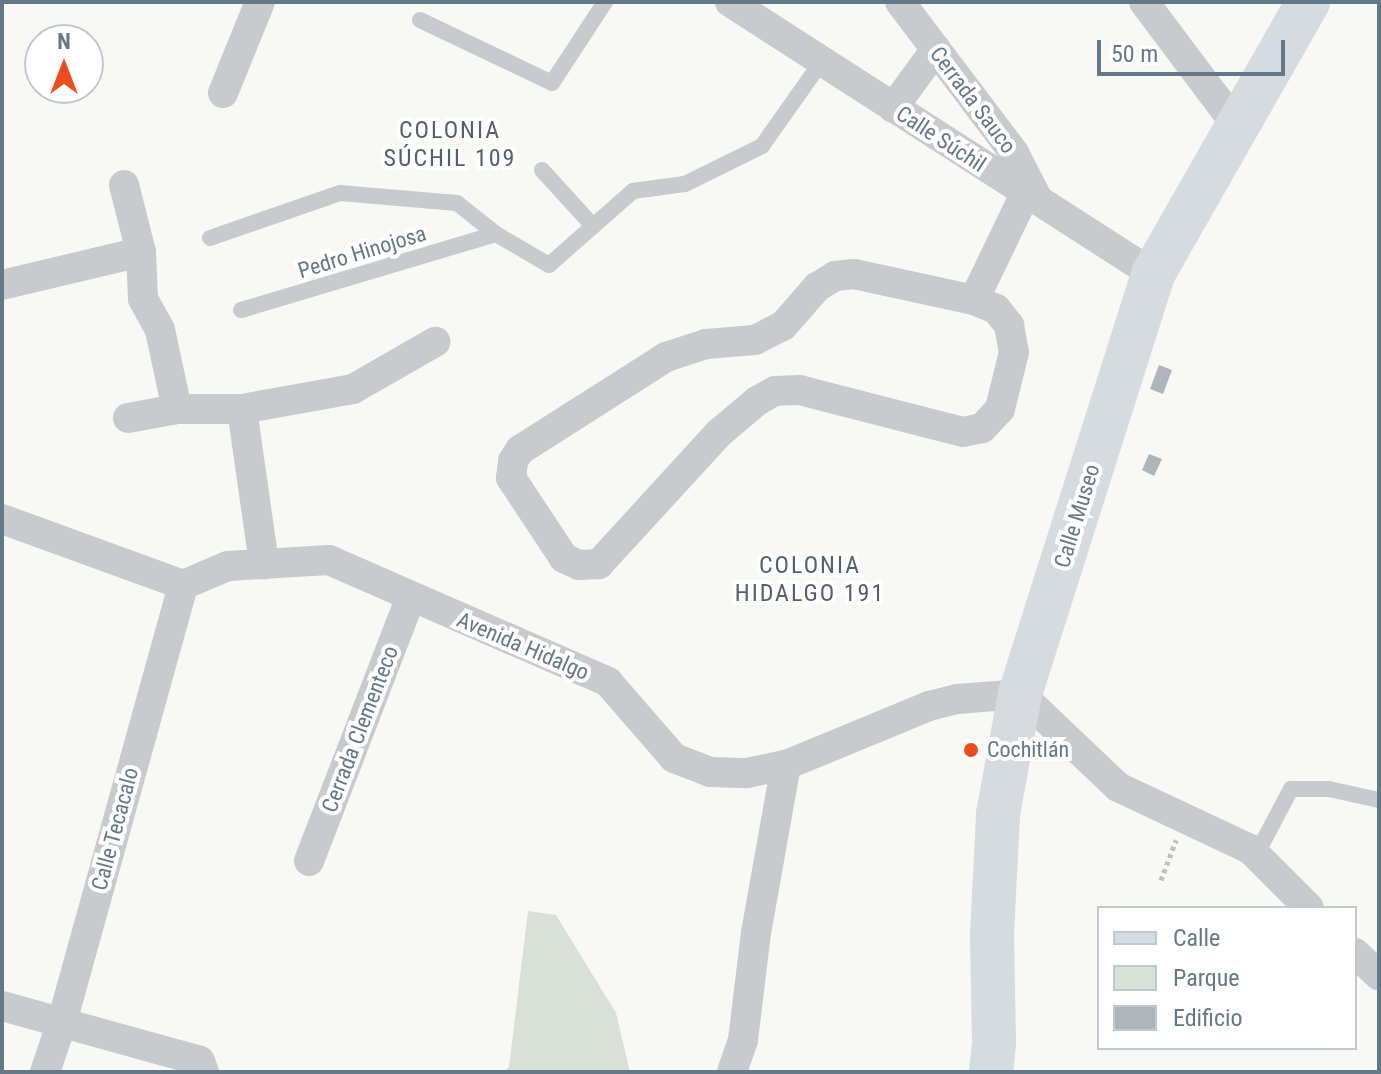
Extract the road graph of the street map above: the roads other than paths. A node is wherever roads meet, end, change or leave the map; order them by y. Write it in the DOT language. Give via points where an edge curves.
graph roads {
  1 [pos="260,2"];
  2 [pos="605,2"];
  3 [pos="730,2"];
  4 [pos="900,2"];
  5 [pos="1144,2"];
  6 [pos="1308,2"];
  7 [pos="420,20"];
  8 [pos="936,49"];
  9 [pos="822,61"];
  10 [pos="223,93"];
  11 [pos="893,108"];
  12 [pos="1237,126"];
  13 [pos="542,170"];
  14 [pos="124,185"];
  15 [pos="1032,198"];
  16 [pos="593,226"];
  17 [pos="496,234"];
  18 [pos="210,238"];
  19 [pos="141,252"];
  20 [pos="1153,274"];
  21 [pos="2,285"];
  22 [pos="974,300"];
  23 [pos="241,310"];
  24 [pos="435,342"];
  25 [pos="177,409"];
  26 [pos="242,409"];
  27 [pos="128,418"];
  28 [pos="2,519"];
  29 [pos="264,564"];
  30 [pos="183,585"];
  31 [pos="411,597"];
  32 [pos="1020,694"];
  33 [pos="786,765"];
  34 [pos="1379,800"];
  35 [pos="1256,855"];
  36 [pos="309,861"];
  37 [pos="1307,906"];
  38 [pos="1357,955"];
  39 [pos="1379,975"];
  40 [pos="2,1006"];
  41 [pos="62,1022"];
  42 [pos="202,1066"];
  43 [pos="45,1072"];
  44 [pos="732,1072"];
  45 [pos="991,1072"];
  1 -- 10 [label="street"];
  2 -- 7 [label="lane" via="552,83"];
  3 -- 9 [label="street, Calle Súchil"];
  4 -- 8 [label="street, Cerrada Sauco"];
  5 -- 12 [label="street"];
  6 -- 12 [label="street, Calle Museo"];
  8 -- 11 [label="street"];
  8 -- 15 [label="street, Cerrada Sauco" via="1014,153"];
  9 -- 11 [label="street, Calle Súchil"];
  9 -- 16 [label="lane" via="762,146 685,184 633,191"];
  11 -- 15 [label="street, Calle Súchil"];
  12 -- 20 [label="street, Calle Museo"];
  13 -- 16 [label="lane"];
  14 -- 19 [label="street"];
  15 -- 20 [label="street, Calle Súchil"];
  15 -- 22 [label="street"];
  16 -- 17 [label="lane" via="549,265"];
  17 -- 18 [label="lane" via="457,203 340,193"];
  17 -- 23 [label="lane, Pedro Hinojosa"];
  19 -- 21 [label="street"];
  19 -- 25 [label="street" via="143,299 160,330"];
  20 -- 32 [label="street, Calle Museo"];
  22 -- 22 [label="street" via="854,274 835,276 817,287 783,326 755,340 706,344 666,357 520,450 511,478 564,558 579,565 599,564 719,433 775,391 800,390 963,432 982,428 1000,409 1014,352 1003,317"];
  24 -- 26 [label="street" via="353,389"];
  25 -- 26 [label="street"];
  25 -- 27 [label="street"];
  26 -- 29 [label="street"];
  28 -- 30 [label="street"];
  29 -- 30 [label="street, Avenida Hidalgo" via="214,569"];
  29 -- 31 [label="street, Avenida Hidalgo" via="329,560"];
  30 -- 41 [label="street, Calle Tecacalo"];
  31 -- 33 [label="street, Avenida Hidalgo" via="608,682 682,763 710,772 747,773"];
  31 -- 36 [label="street, Cerrada Clementeco"];
  32 -- 33 [label="street, Avenida Hidalgo" via="929,706"];
  32 -- 35 [label="street" via="1118,787"];
  32 -- 45 [label="street, Calle Museo" via="998,814"];
  33 -- 44 [label="street" via="743,1040"];
  34 -- 35 [label="lane" via="1329,789 1291,789"];
  35 -- 37 [label="street"];
  38 -- 39 [label="street"];
  40 -- 41 [label="street"];
  41 -- 42 [label="street"];
  41 -- 43 [label="street, Calle Tecacalo"];
}
